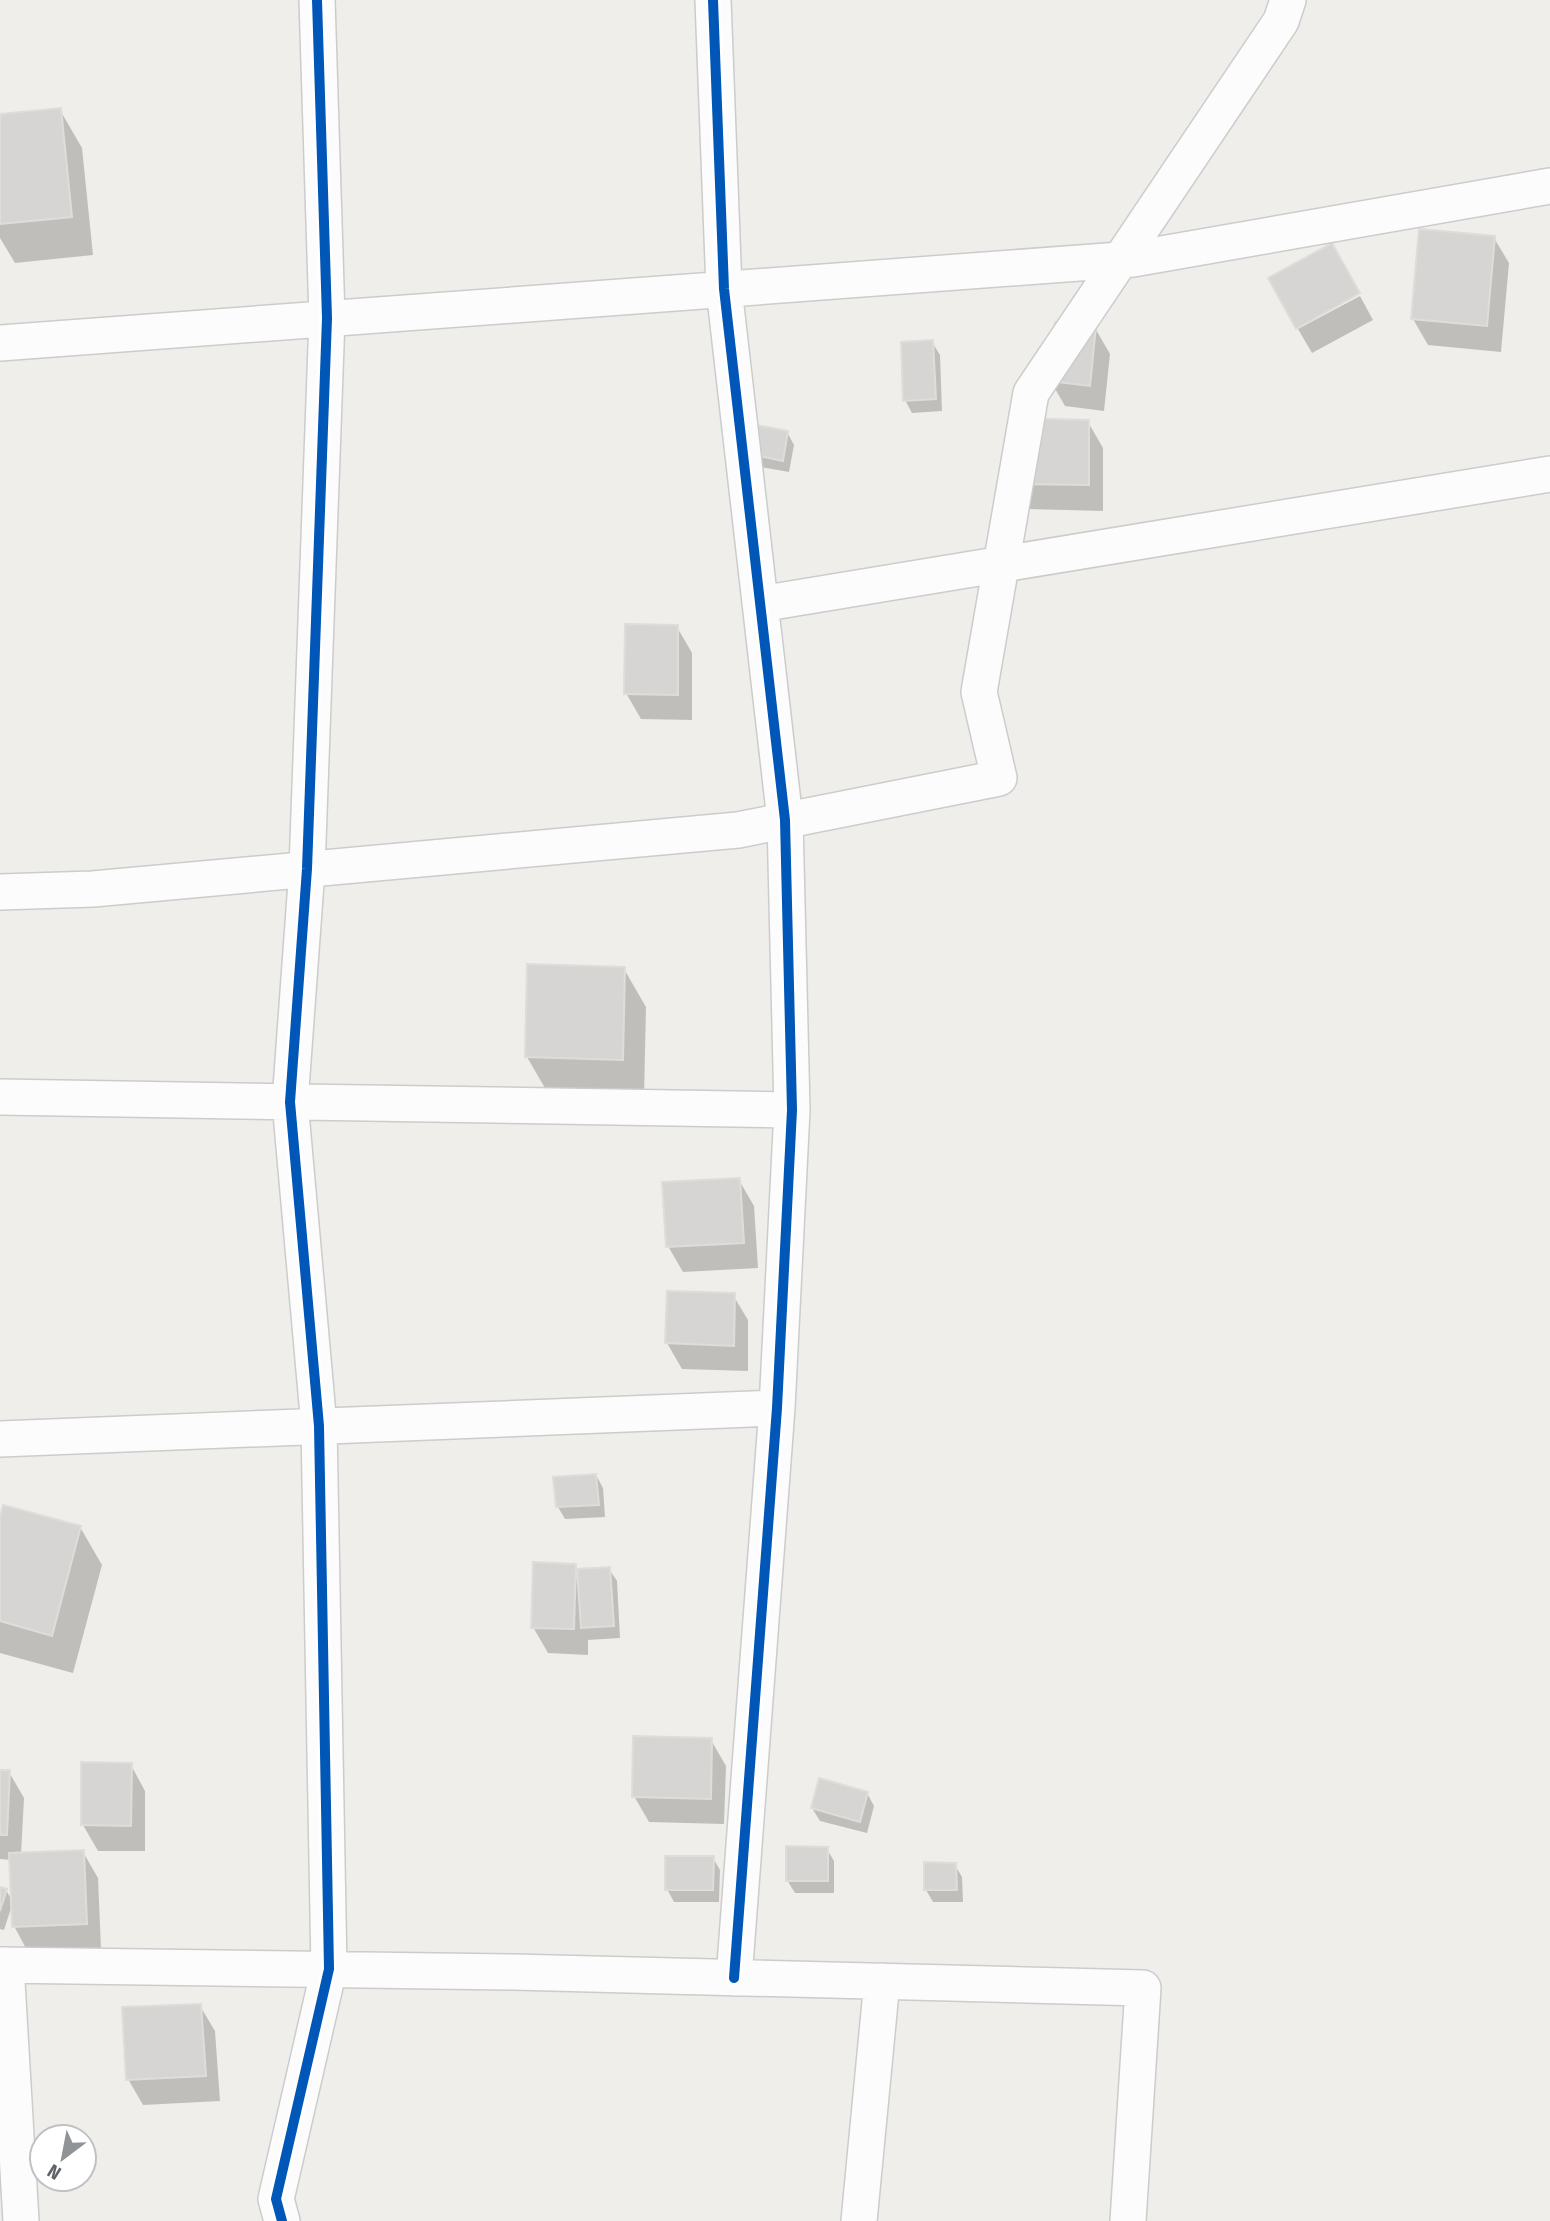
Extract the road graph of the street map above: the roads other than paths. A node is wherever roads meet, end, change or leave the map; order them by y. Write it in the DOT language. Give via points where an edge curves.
graph roads {
  1 [pos="317,0"];
  2 [pos="713,0"];
  3 [pos="1288,0"];
  4 [pos="1550,186"];
  5 [pos="1120,260"];
  6 [pos="724,289"];
  7 [pos="327,318"];
  8 [pos="0,343"];
  9 [pos="1550,474"];
  10 [pos="1001,564"];
  11 [pos="760,604"];
  12 [pos="785,820"];
  13 [pos="307,869"];
  14 [pos="0,892"];
  15 [pos="0,1097"];
  16 [pos="290,1102"];
  17 [pos="792,1110"];
  18 [pos="777,1408"];
  19 [pos="319,1426"];
  20 [pos="0,1438"];
  21 [pos="3,1965"];
  22 [pos="329,1969"];
  23 [pos="734,1978"];
  24 [pos="883,1981"];
  25 [pos="21,2221"];
  26 [pos="282,2221"];
  27 [pos="859,2221"];
  28 [pos="1128,2221"];
  1 -- 7 [label="street"];
  2 -- 6 [label="street"];
  3 -- 5 [label="street" via="1281,21"];
  4 -- 5 [label="street"];
  5 -- 6 [label="street"];
  5 -- 10 [label="street" via="1031,393"];
  6 -- 7 [label="street"];
  6 -- 11 [label="street"];
  7 -- 8 [label="street"];
  7 -- 13 [label="street"];
  9 -- 10 [label="street"];
  10 -- 11 [label="street"];
  10 -- 12 [label="street" via="979,692 999,778"];
  11 -- 12 [label="street"];
  12 -- 13 [label="street" via="738,830"];
  12 -- 17 [label="street"];
  13 -- 14 [label="street" via="93,889"];
  13 -- 16 [label="street"];
  15 -- 16 [label="street"];
  16 -- 17 [label="street"];
  16 -- 19 [label="street"];
  17 -- 18 [label="street"];
  18 -- 19 [label="street"];
  18 -- 23 [label="street"];
  19 -- 20 [label="street"];
  19 -- 22 [label="street"];
  21 -- 22 [label="street"];
  21 -- 25 [label="street"];
  22 -- 23 [label="street"];
  22 -- 26 [label="street" via="276,2199"];
  23 -- 24 [label="street"];
  24 -- 27 [label="street"];
  24 -- 28 [label="street" via="1143,1988"];
}
